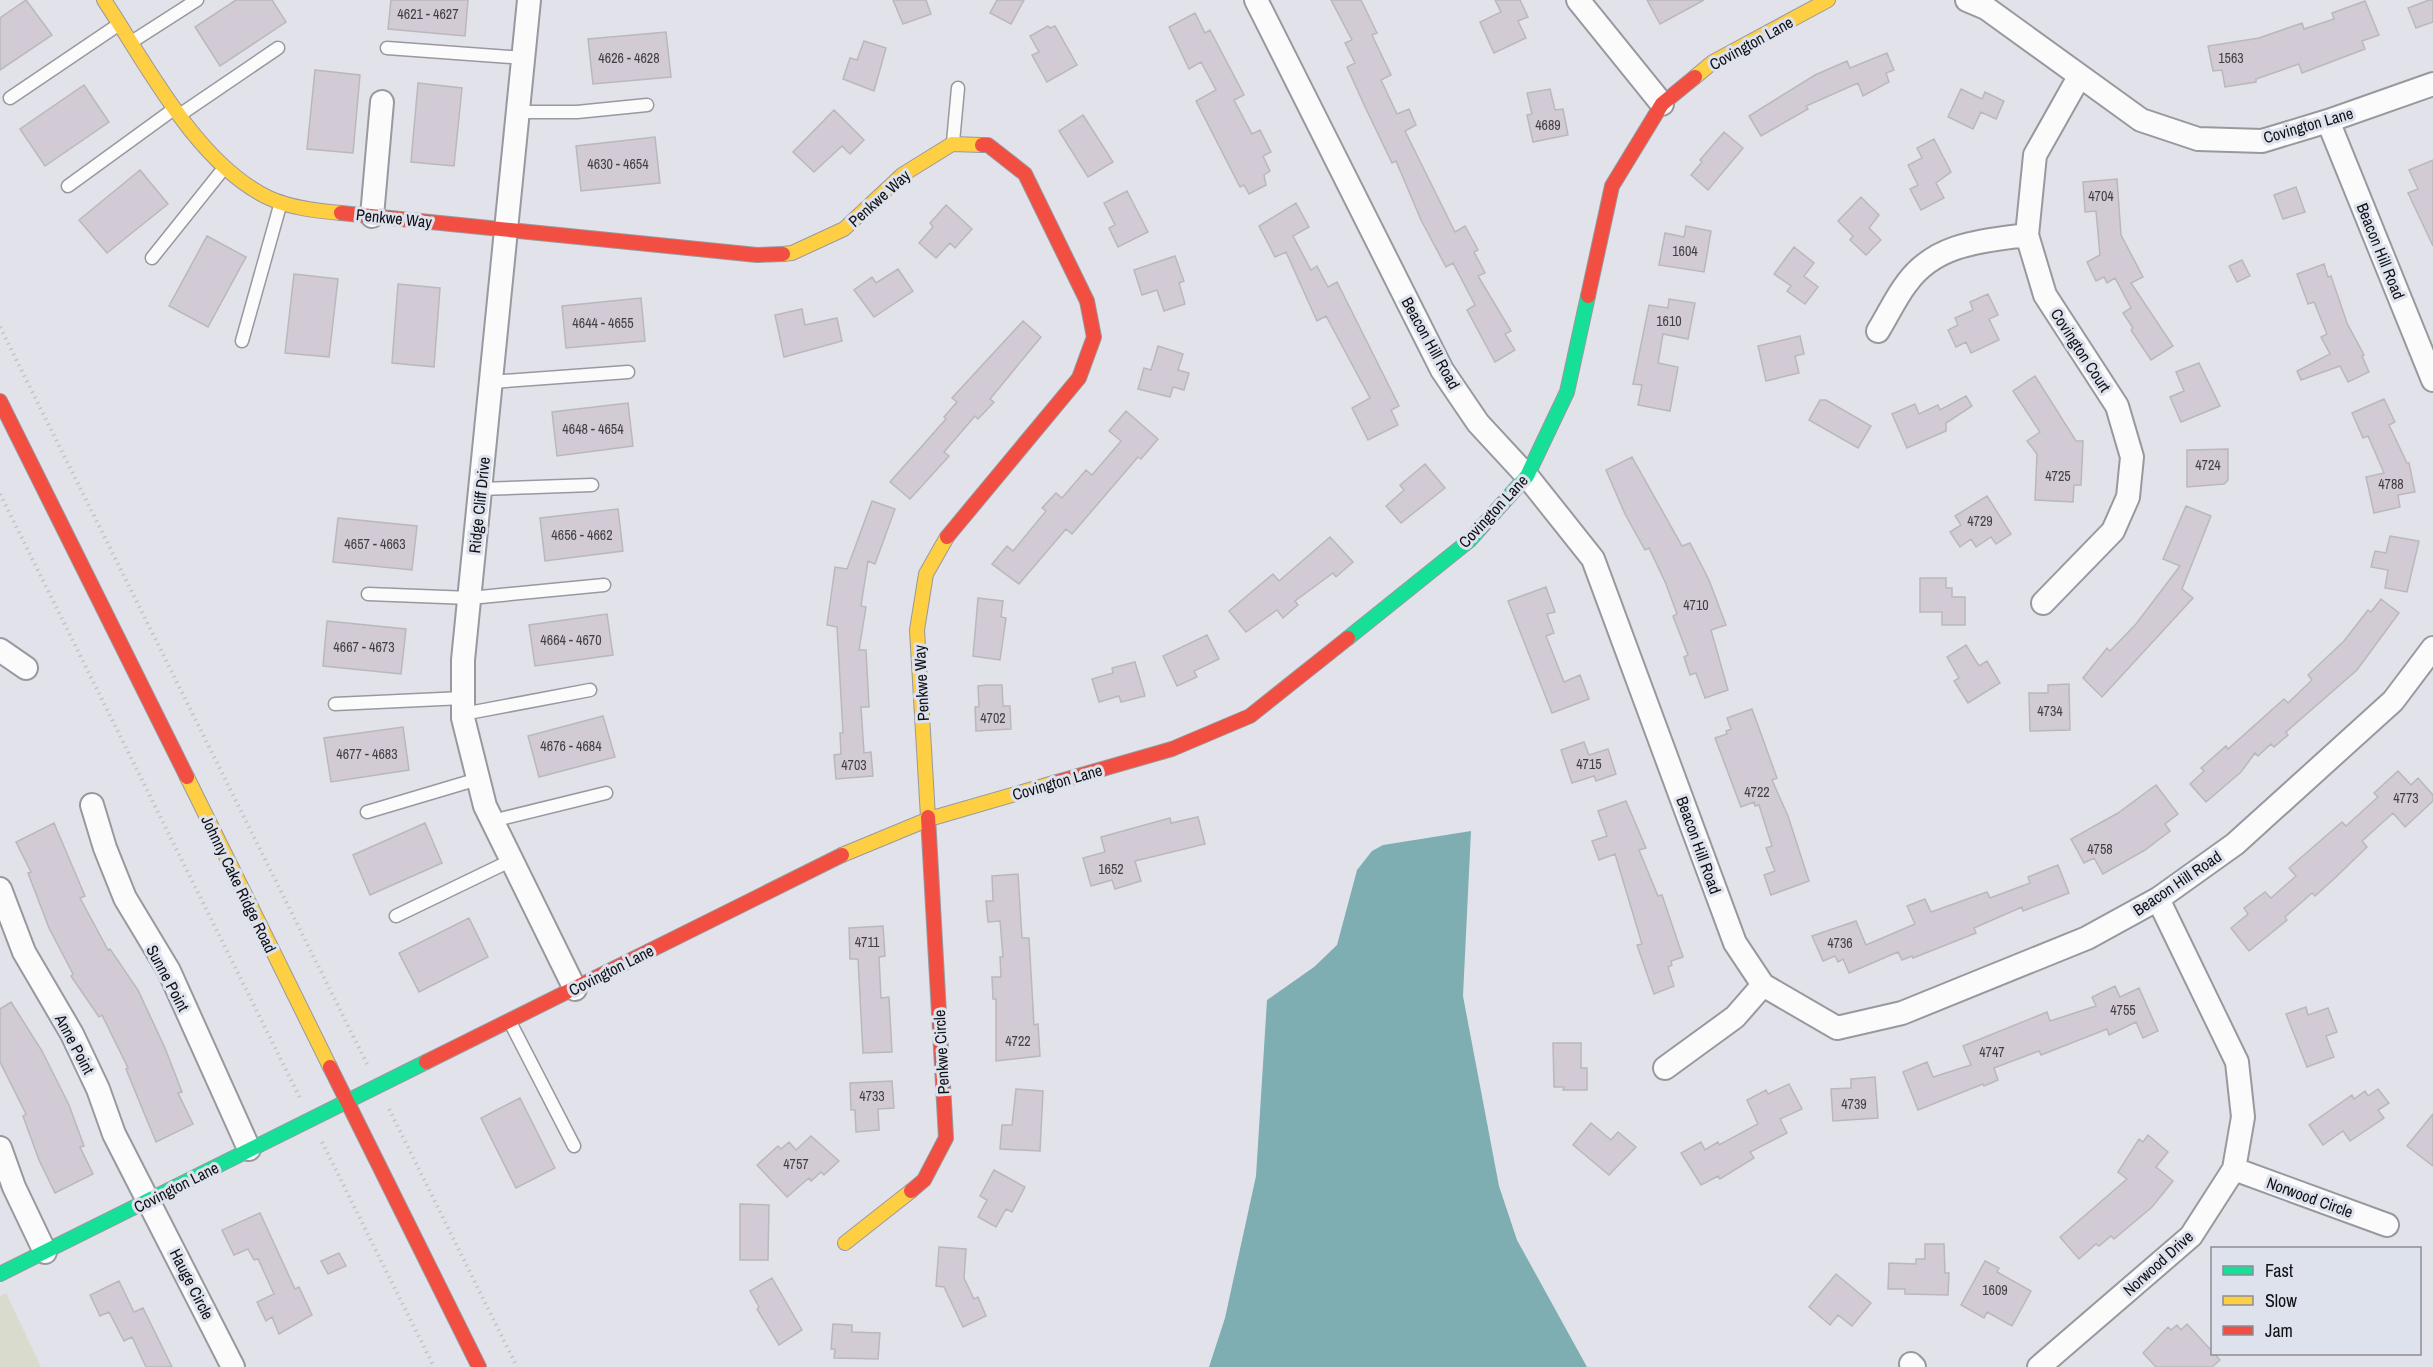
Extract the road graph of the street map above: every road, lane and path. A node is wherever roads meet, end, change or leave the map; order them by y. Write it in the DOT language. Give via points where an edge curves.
graph roads {
  1 [pos="104,0"];
  2 [pos="197,0"];
  3 [pos="529,0"];
  4 [pos="1256,0"];
  5 [pos="1578,0"];
  6 [pos="1828,0"];
  7 [pos="1980,3"];
  8 [pos="120,24"];
  9 [pos="132,42"];
  10 [pos="278,48"];
  11 [pos="387,48"];
  12 [pos="524,58"];
  13 [pos="2079,77"];
  14 [pos="2433,84"];
  15 [pos="958,88"];
  16 [pos="10,98"];
  17 [pos="382,102"];
  18 [pos="1662,104"];
  19 [pos="647,105"];
  20 [pos="178,111"];
  21 [pos="518,111"];
  22 [pos="2328,121"];
  23 [pos="952,144"];
  24 [pos="225,167"];
  25 [pos="68,186"];
  26 [pos="281,201"];
  27 [pos="372,216"];
  28 [pos="507,229"];
  29 [pos="2027,235"];
  30 [pos="152,258"];
  31 [pos="0,327"];
  32 [pos="1878,331"];
  33 [pos="242,341"];
  34 [pos="628,372"];
  35 [pos="2433,380"];
  36 [pos="491,382"];
  37 [pos="0,400"];
  38 [pos="1527,476"];
  39 [pos="592,485"];
  40 [pos="480,489"];
  41 [pos="0,494"];
  42 [pos="604,585"];
  43 [pos="368,594"];
  44 [pos="470,598"];
  45 [pos="2043,603"];
  46 [pos="2433,648"];
  47 [pos="0,650"];
  48 [pos="26,668"];
  49 [pos="590,690"];
  50 [pos="334,704"];
  51 [pos="463,706"];
  52 [pos="478,779"];
  53 [pos="606,793"];
  54 [pos="92,805"];
  55 [pos="367,812"];
  56 [pos="929,819"];
  57 [pos="492,821"];
  58 [pos="512,860"];
  59 [pos="0,889"];
  60 [pos="2158,899"];
  61 [pos="396,916"];
  62 [pos="1763,985"];
  63 [pos="575,989"];
  64 [pos="510,1021"];
  65 [pos="1665,1068"];
  66 [pos="378,1086"];
  67 [pos="346,1101"];
  68 [pos="310,1119"];
  69 [pos="574,1146"];
  70 [pos="0,1148"];
  71 [pos="249,1149"];
  72 [pos="2234,1169"];
  73 [pos="150,1200"];
  74 [pos="2387,1225"];
  75 [pos="845,1243"];
  76 [pos="45,1252"];
  77 [pos="0,1274"];
  78 [pos="233,1367"];
  79 [pos="434,1367"];
  80 [pos="479,1367"];
  81 [pos="517,1367"];
  82 [pos="2038,1367"];
  1 -- 8 [label="street, Penkwe Way"];
  2 -- 9 [label="lane"];
  3 -- 12 [label="street, Ridge Cliff Drive"];
  4 -- 38 [label="street, Beacon Hill Road" via="1442,370 1478,423"];
  5 -- 18 [label="street"];
  6 -- 18 [label="street, Covington Lane" via="1713,62"];
  7 -- 13 [label="street, Covington Lane"];
  8 -- 9 [label="street, Penkwe Way"];
  8 -- 16 [label="lane"];
  9 -- 20 [label="street, Penkwe Way"];
  10 -- 20 [label="lane"];
  11 -- 12 [label="lane"];
  12 -- 21 [label="street, Ridge Cliff Drive"];
  13 -- 22 [label="street, Covington Lane" via="2140,120 2198,140 2262,141"];
  13 -- 29 [label="street, Covington Court" via="2035,155"];
  14 -- 22 [label="street, Covington Lane"];
  15 -- 23 [label="lane"];
  17 -- 27 [label="street"];
  18 -- 38 [label="street, Covington Lane" via="1612,186 1567,392"];
  19 -- 21 [label="lane" via="577,112"];
  20 -- 24 [label="street, Penkwe Way" via="195,137"];
  20 -- 25 [label="lane"];
  21 -- 28 [label="street, Ridge Cliff Drive"];
  22 -- 35 [label="street, Beacon Hill Road"];
  23 -- 28 [label="street, Penkwe Way" via="902,175 844,229 792,253 757,255"];
  23 -- 56 [label="street, Penkwe Way" via="988,144 1025,174 1087,301 1094,337 1079,378 952,528 926,574 917,630"];
  24 -- 26 [label="street, Penkwe Way"];
  24 -- 30 [label="lane"];
  26 -- 27 [label="street, Penkwe Way" via="310,210"];
  26 -- 33 [label="lane"];
  27 -- 28 [label="street, Penkwe Way"];
  28 -- 36 [label="street, Ridge Cliff Drive"];
  29 -- 32 [label="street" via="1967,243 1934,256 1907,282"];
  29 -- 45 [label="street, Covington Court" via="2045,295 2117,406 2132,457 2128,496 2114,531"];
  31 -- 66 [label="path"];
  34 -- 36 [label="lane"];
  36 -- 40 [label="street, Ridge Cliff Drive"];
  37 -- 67 [label="street, Johnny Cake Ridge Road"];
  38 -- 56 [label="street, Covington Lane" via="1470,540 1250,716 1172,749"];
  38 -- 62 [label="street, Beacon Hill Road" via="1593,560 1735,943"];
  39 -- 40 [label="lane"];
  40 -- 44 [label="street, Ridge Cliff Drive"];
  41 -- 68 [label="path"];
  42 -- 44 [label="lane"];
  43 -- 44 [label="lane"];
  44 -- 51 [label="street, Ridge Cliff Drive"];
  46 -- 60 [label="street, Beacon Hill Road" via="2385,709 2235,844"];
  47 -- 48 [label="street"];
  49 -- 51 [label="lane"];
  50 -- 51 [label="lane"];
  51 -- 52 [label="street, Ridge Cliff Drive"];
  52 -- 55 [label="lane"];
  52 -- 57 [label="street, Ridge Cliff Drive"];
  53 -- 57 [label="lane"];
  54 -- 71 [label="street, Sunne Point" via="125,898 169,971"];
  56 -- 63 [label="street, Covington Lane" via="849,851"];
  56 -- 75 [label="street, Penkwe Circle" via="946,1138 924,1179"];
  57 -- 58 [label="street, Ridge Cliff Drive"];
  58 -- 61 [label="lane"];
  58 -- 63 [label="street, Ridge Cliff Drive"];
  59 -- 73 [label="street, Anne Point" via="24,952 72,1034 114,1134"];
  60 -- 62 [label="street, Beacon Hill Road" via="2087,938 1912,1008 1837,1028"];
  60 -- 72 [label="street, Norwood Drive" via="2237,1062 2243,1117"];
  62 -- 65 [label="street" via="1735,1017"];
  63 -- 64 [label="street, Covington Lane"];
  64 -- 66 [label="street, Covington Lane"];
  64 -- 69 [label="lane"];
  66 -- 67 [label="street, Covington Lane"];
  66 -- 81 [label="path"];
  67 -- 68 [label="street, Covington Lane"];
  67 -- 80 [label="street, Johnny Cake Ridge Road"];
  68 -- 71 [label="street, Covington Lane"];
  68 -- 79 [label="path"];
  70 -- 76 [label="street"];
  71 -- 73 [label="street, Covington Lane"];
  72 -- 74 [label="street, Norwood Circle"];
  72 -- 82 [label="street, Norwood Drive" via="2190,1236"];
  73 -- 76 [label="street, Covington Lane"];
  73 -- 78 [label="street, Hauge Circle"];
  76 -- 77 [label="street, Covington Lane"];
}
